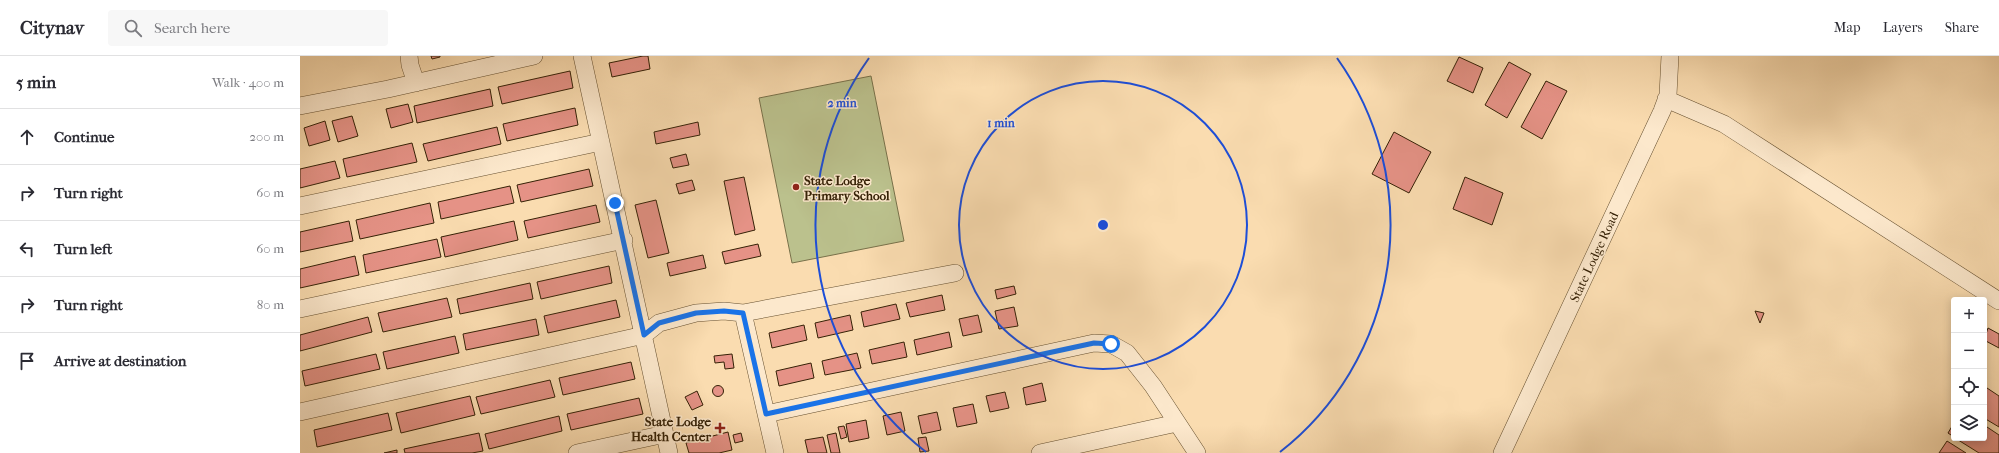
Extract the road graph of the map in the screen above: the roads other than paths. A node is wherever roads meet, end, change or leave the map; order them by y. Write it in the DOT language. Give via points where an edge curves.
graph roads {
  1 [pos="409,56"];
  2 [pos="534,56"];
  3 [pos="582,56"];
  4 [pos="1670,56"];
  5 [pos="416,83"];
  6 [pos="1666,99"];
  7 [pos="300,106"];
  8 [pos="601,142"];
  9 [pos="300,206"];
  10 [pos="624,240"];
  11 [pos="955,273"];
  12 [pos="1999,301"];
  13 [pos="300,309"];
  14 [pos="743,313"];
  15 [pos="644,335"];
  16 [pos="300,412"];
  17 [pos="766,414"];
  18 [pos="1178,423"];
  19 [pos="665,434"];
  20 [pos="577,453"];
  21 [pos="669,453"];
  22 [pos="775,453"];
  23 [pos="1040,453"];
  24 [pos="1197,453"];
  25 [pos="1502,453"];
  1 -- 5 [label="street"];
  2 -- 5 [label="street"];
  3 -- 8 [label="street"];
  4 -- 6 [label="street, State Lodge Road"];
  5 -- 7 [label="street"];
  6 -- 12 [label="street" via="1724,124"];
  6 -- 25 [label="street, State Lodge Road"];
  8 -- 9 [label="street"];
  8 -- 10 [label="street"];
  10 -- 13 [label="street"];
  10 -- 15 [label="street"];
  11 -- 14 [label="street"];
  14 -- 15 [label="street" via="696,313 659,323"];
  14 -- 17 [label="street"];
  15 -- 16 [label="street"];
  15 -- 19 [label="street"];
  17 -- 18 [label="street" via="1094,343 1111,344 1127,353"];
  17 -- 22 [label="street"];
  18 -- 23 [label="street"];
  18 -- 24 [label="street"];
  19 -- 20 [label="street"];
  19 -- 21 [label="street"];
}
